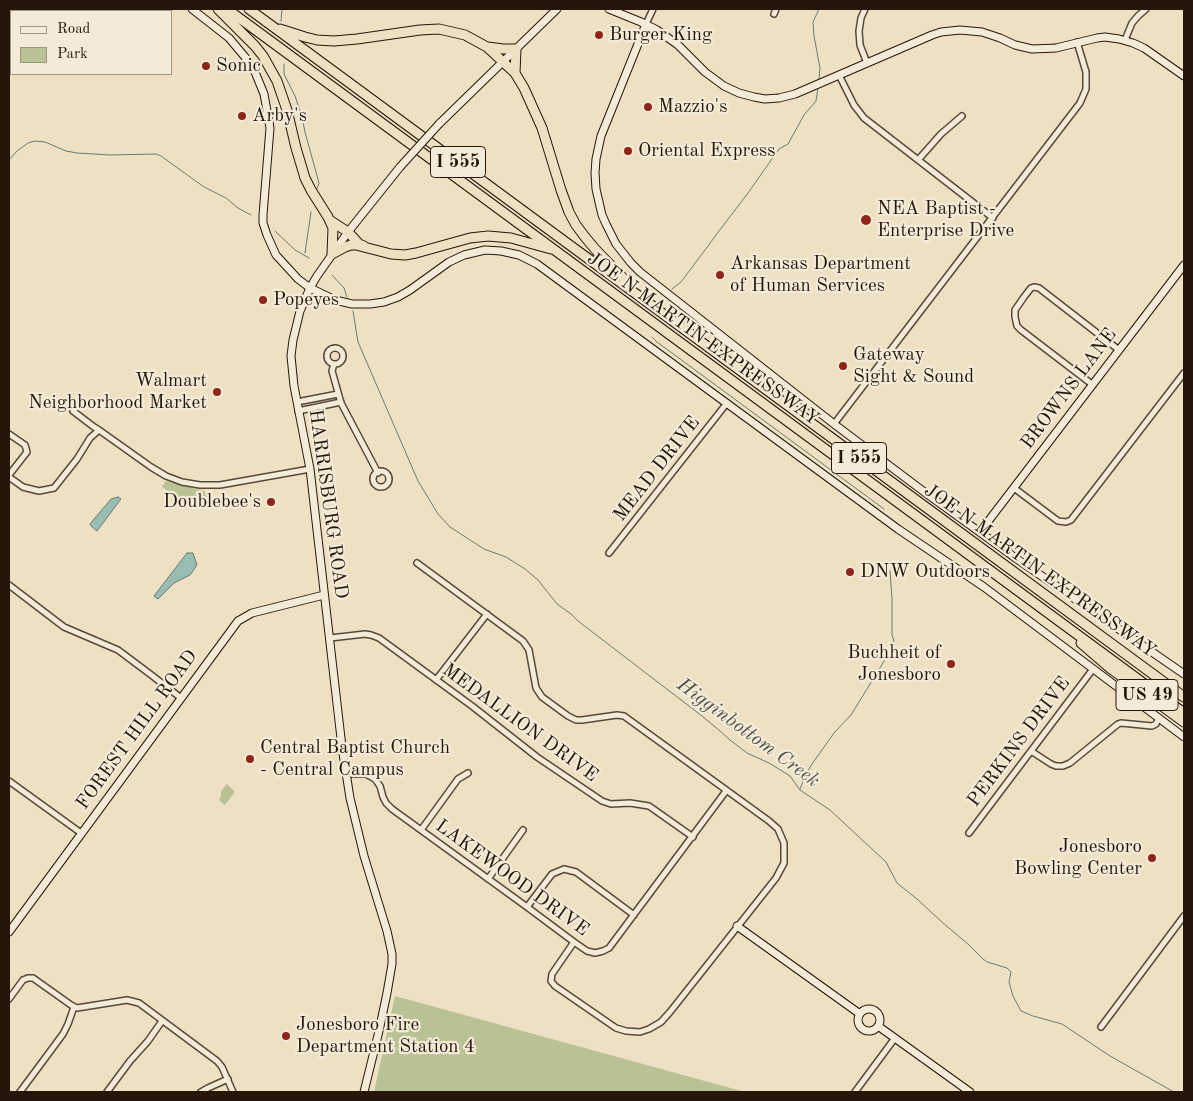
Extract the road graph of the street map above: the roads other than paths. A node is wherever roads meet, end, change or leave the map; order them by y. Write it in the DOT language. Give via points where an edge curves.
graph roads {
  1 [pos="192,9"];
  2 [pos="218,9"];
  3 [pos="227,9"];
  4 [pos="249,9"];
  5 [pos="557,9"];
  6 [pos="609,9"];
  7 [pos="653,9"];
  8 [pos="865,9"];
  9 [pos="1146,9"];
  10 [pos="646,24"];
  11 [pos="273,27"];
  12 [pos="1125,40"];
  13 [pos="1077,42"];
  14 [pos="487,47"];
  15 [pos="516,49"];
  16 [pos="503,62"];
  17 [pos="867,63"];
  18 [pos="514,73"];
  19 [pos="839,75"];
  20 [pos="1184,76"];
  21 [pos="962,116"];
  22 [pos="918,160"];
  23 [pos="328,217"];
  24 [pos="993,218"];
  25 [pos="348,232"];
  26 [pos="364,246"];
  27 [pos="556,251"];
  28 [pos="332,254"];
  29 [pos="1184,265"];
  30 [pos="310,288"];
  31 [pos="642,298"];
  32 [pos="1119,350"];
  33 [pos="334,364"];
  34 [pos="1184,373"];
  35 [pos="1182,381"];
  36 [pos="1093,385"];
  37 [pos="338,394"];
  38 [pos="297,402"];
  39 [pos="341,402"];
  40 [pos="727,404"];
  41 [pos="72,411"];
  42 [pos="298,411"];
  43 [pos="834,424"];
  44 [pos="99,430"];
  45 [pos="9,434"];
  46 [pos="310,469"];
  47 [pos="378,472"];
  48 [pos="9,476"];
  49 [pos="1014,488"];
  50 [pos="980,532"];
  51 [pos="609,553"];
  52 [pos="417,563"];
  53 [pos="9,585"];
  54 [pos="324,595"];
  55 [pos="1047,612"];
  56 [pos="487,614"];
  57 [pos="330,638"];
  58 [pos="1093,669"];
  59 [pos="1184,674"];
  60 [pos="436,680"];
  61 [pos="1184,695"];
  62 [pos="181,698"];
  63 [pos="1184,713"];
  64 [pos="1159,718"];
  65 [pos="1184,722"];
  66 [pos="1184,736"];
  67 [pos="1031,751"];
  68 [pos="468,773"];
  69 [pos="346,774"];
  70 [pos="9,781"];
  71 [pos="726,791"];
  72 [pos="421,830"];
  73 [pos="523,830"];
  74 [pos="81,833"];
  75 [pos="968,833"];
  76 [pos="693,837"];
  77 [pos="488,879"];
  78 [pos="527,907"];
  79 [pos="634,915"];
  80 [pos="1184,916"];
  81 [pos="737,926"];
  82 [pos="9,932"];
  83 [pos="574,942"];
  84 [pos="27,970"];
  85 [pos="28,978"];
  86 [pos="9,999"];
  87 [pos="74,1007"];
  88 [pos="860,1014"];
  89 [pos="162,1020"];
  90 [pos="878,1026"];
  91 [pos="1101,1027"];
  92 [pos="895,1038"];
  93 [pos="228,1080"];
  94 [pos="20,1092"];
  95 [pos="107,1092"];
  96 [pos="201,1092"];
  97 [pos="233,1092"];
  98 [pos="364,1092"];
  99 [pos="855,1092"];
  100 [pos="970,1092"];
  1 -- 30 [label="street" via="228,38 255,72 264,94 270,128 263,223 276,254"];
  2 -- 23 [label="highway" via="269,66 282,94 305,178"];
  3 -- 27 [label="highway, JOE N MARTIN EXPRESSWAY / I 555"];
  4 -- 11 [label="highway, JOE N MARTIN EXPRESSWAY / I 555"];
  5 -- 15 [label="street, HARRISBURG ROAD"];
  6 -- 10 [label="street"];
  7 -- 10 [label="street"];
  8 -- 17 [label="street" via="859,31"];
  9 -- 12 [label="street" via="1132,23"];
  10 -- 19 [label="street" via="678,45 724,86 744,95 765,98 787,96"];
  10 -- 43 [label="street" via="597,154 596,189 606,224 616,244 640,272"];
  11 -- 14 [label="highway" via="317,40 334,41 440,29 465,35"];
  11 -- 31 [label="highway, JOE N MARTIN EXPRESSWAY / I 555"];
  12 -- 13 [label="street" via="1105,38"];
  12 -- 20 [label="street" via="1144,48"];
  13 -- 17 [label="street" via="1056,48 1032,49 982,32 960,30 932,35"];
  13 -- 24 [label="street" via="1086,72 1083,99"];
  14 -- 15 [label="highway"];
  14 -- 16 [label="highway"];
  15 -- 16 [label="street, HARRISBURG ROAD"];
  15 -- 18 [label="highway"];
  16 -- 18 [label="highway"];
  16 -- 25 [label="street, HARRISBURG ROAD, bridge" via="420,143"];
  17 -- 19 [label="street"];
  18 -- 31 [label="highway" via="542,128 561,190 576,225"];
  19 -- 22 [label="street" via="864,118"];
  21 -- 22 [label="street"];
  22 -- 24 [label="street"];
  23 -- 25 [label="highway"];
  23 -- 28 [label="highway" via="333,228"];
  24 -- 43 [label="street"];
  25 -- 26 [label="highway"];
  25 -- 28 [label="street, HARRISBURG ROAD"];
  26 -- 27 [label="highway" via="385,253 405,254 470,238 494,236 522,240"];
  26 -- 28 [label="highway" via="351,245"];
  27 -- 55 [label="highway, JOE N MARTIN EXPRESSWAY / I 555"];
  28 -- 30 [label="street, HARRISBURG ROAD"];
  29 -- 32 [label="street, BROWNS LANE"];
  30 -- 38 [label="street, HARRISBURG ROAD" via="300,311 291,356"];
  30 -- 40 [label="street" via="352,304 384,302 410,290 464,255 485,250 519,255 537,264"];
  31 -- 61 [label="highway, JOE N MARTIN EXPRESSWAY / I 555"];
  32 -- 36 [label="street, BROWNS LANE"];
  32 -- 36 [label="street" via="1039,288 1031,288 1024,297 1015,310 1017,326"];
  33 -- 37 [label="street" via="332,371"];
  34 -- 35 [label="street"];
  35 -- 49 [label="street" via="1071,520 1058,521"];
  36 -- 49 [label="street, BROWNS LANE"];
  37 -- 38 [label="street"];
  37 -- 39 [label="street"];
  38 -- 42 [label="street, HARRISBURG ROAD"];
  39 -- 42 [label="street"];
  39 -- 47 [label="street"];
  40 -- 51 [label="street, MEAD DRIVE"];
  40 -- 58 [label="street"];
  41 -- 44 [label="street"];
  42 -- 46 [label="street, HARRISBURG ROAD"];
  43 -- 50 [label="street"];
  44 -- 46 [label="street" via="160,473 189,484 220,485"];
  44 -- 48 [label="street" via="54,488 39,491 23,487"];
  45 -- 48 [label="street" via="25,445 27,452"];
  46 -- 54 [label="street, HARRISBURG ROAD"];
  49 -- 50 [label="street, BROWNS LANE"];
  50 -- 59 [label="street"];
  52 -- 56 [label="street"];
  53 -- 62 [label="street" via="64,627 118,650"];
  54 -- 57 [label="street, HARRISBURG ROAD"];
  54 -- 62 [label="street, FOREST HILL ROAD" via="252,613 238,621"];
  55 -- 63 [label="highway, JOE N MARTIN EXPRESSWAY / I 555"];
  55 -- 65 [label="highway, US 49" via="1090,652"];
  56 -- 60 [label="street"];
  56 -- 71 [label="street" via="526,646 536,688 542,697 576,720 624,716"];
  57 -- 60 [label="street, MEDALLION DRIVE" via="365,634 380,638"];
  57 -- 69 [label="street, HARRISBURG ROAD"];
  58 -- 64 [label="street"];
  58 -- 67 [label="street, PERKINS DRIVE"];
  60 -- 76 [label="street, MEDALLION DRIVE" via="537,757 602,801 649,806"];
  62 -- 74 [label="street, FOREST HILL ROAD"];
  64 -- 66 [label="street"];
  64 -- 67 [label="street" via="1152,726 1121,723 1063,766 1051,764"];
  67 -- 75 [label="street, PERKINS DRIVE"];
  68 -- 72 [label="street" via="458,778"];
  69 -- 72 [label="street, LAKEWOOD DRIVE" via="366,774 375,779 389,806"];
  69 -- 98 [label="street, HARRISBURG ROAD" via="362,848 392,954 389,986"];
  70 -- 74 [label="street"];
  71 -- 76 [label="street, LAKEWOOD DRIVE"];
  71 -- 81 [label="street" via="778,829 784,843 784,862 776,878"];
  72 -- 77 [label="street, LAKEWOOD DRIVE"];
  73 -- 77 [label="street"];
  74 -- 82 [label="street, FOREST HILL ROAD"];
  76 -- 79 [label="street, LAKEWOOD DRIVE"];
  77 -- 78 [label="street, LAKEWOOD DRIVE"];
  78 -- 79 [label="street" via="552,874 564,869 576,872"];
  78 -- 83 [label="street, LAKEWOOD DRIVE"];
  79 -- 83 [label="street, LAKEWOOD DRIVE" via="609,948 603,951 587,951"];
  80 -- 91 [label="street"];
  81 -- 83 [label="street" via="661,1022 640,1032 616,1028 555,986 552,974"];
  81 -- 88 [label="street"];
  84 -- 85 [label="street"];
  85 -- 86 [label="street"];
  85 -- 87 [label="street" via="33,978"];
  87 -- 89 [label="street" via="131,1000 142,1004"];
  87 -- 94 [label="street" via="63,1034"];
  88 -- 90 [label="street" via="874,1011 879,1016"];
  88 -- 90 [label="street" via="858,1021 864,1030 871,1031"];
  89 -- 93 [label="street" via="217,1061"];
  89 -- 95 [label="street"];
  90 -- 92 [label="street"];
  92 -- 99 [label="street"];
  92 -- 100 [label="street"];
  93 -- 96 [label="street"];
  93 -- 97 [label="street"];
}
